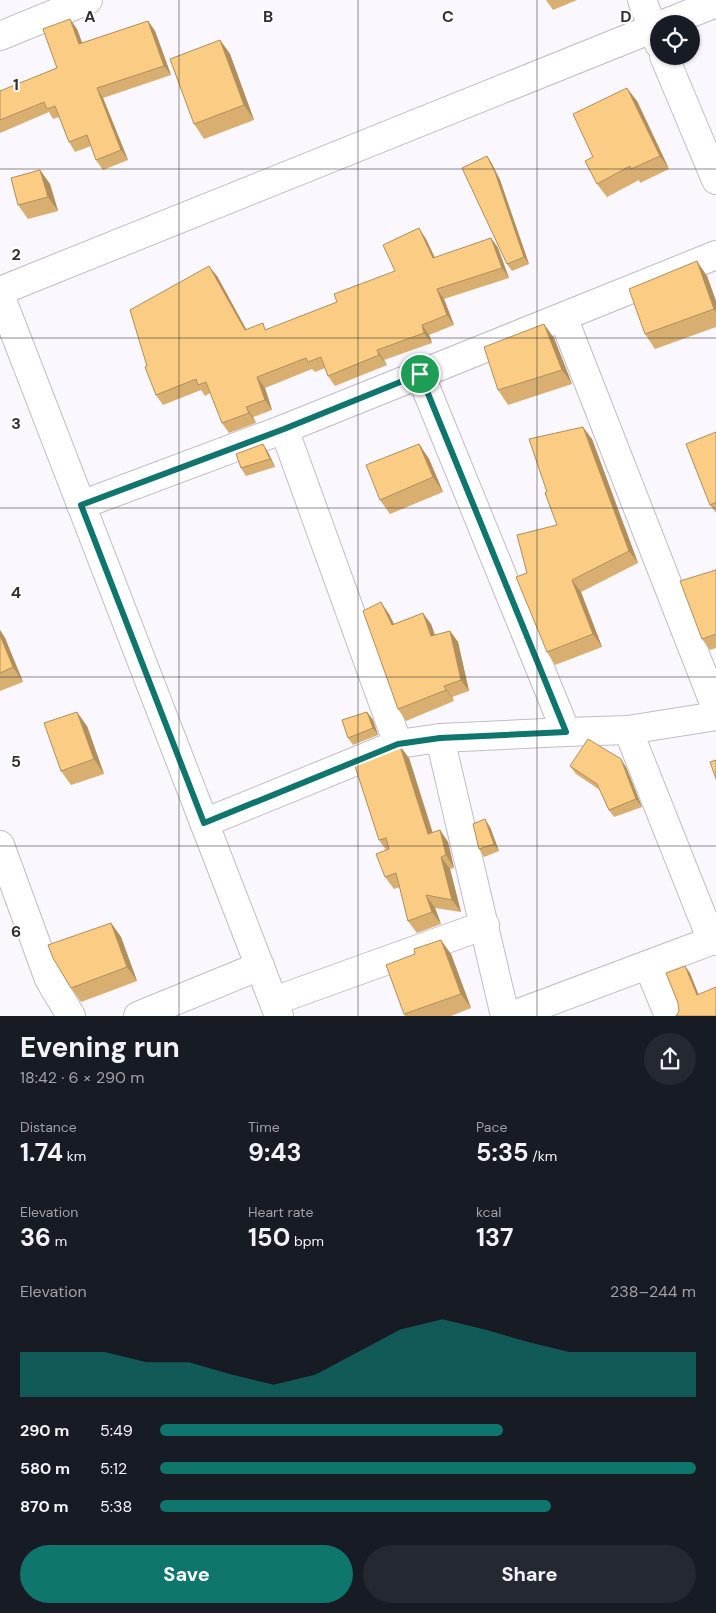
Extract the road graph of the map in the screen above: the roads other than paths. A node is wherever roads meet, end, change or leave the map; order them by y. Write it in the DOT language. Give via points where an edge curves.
graph roads {
  1 [pos="88,0"];
  2 [pos="642,0"];
  3 [pos="716,2"];
  4 [pos="650,15"];
  5 [pos="689,15"];
  6 [pos="650,33"];
  7 [pos="0,36"];
  8 [pos="668,65"];
  9 [pos="716,180"];
  10 [pos="716,255"];
  11 [pos="0,291"];
  12 [pos="0,296"];
  13 [pos="563,317"];
  14 [pos="420,374"];
  15 [pos="284,429"];
  16 [pos="81,505"];
  17 [pos="716,708"];
  18 [pos="716,716"];
  19 [pos="628,730"];
  20 [pos="566,732"];
  21 [pos="440,738"];
  22 [pos="398,744"];
  23 [pos="204,823"];
  24 [pos="1,850"];
  25 [pos="485,925"];
  26 [pos="714,940"];
  27 [pos="648,965"];
  28 [pos="260,966"];
  29 [pos="276,1008"];
  30 [pos="71,1016"];
  31 [pos="138,1016"];
  32 [pos="505,1016"];
  33 [pos="511,1016"];
  34 [pos="669,1016"];
  1 -- 7 [label="street"];
  2 -- 4 [label="street"];
  3 -- 5 [label="street"];
  6 -- 11 [label="street"];
  8 -- 9 [label="street"];
  10 -- 13 [label="street"];
  12 -- 16 [label="street"];
  13 -- 14 [label="street"];
  13 -- 17 [label="street"];
  14 -- 15 [label="street"];
  14 -- 20 [label="street"];
  15 -- 16 [label="street"];
  15 -- 22 [label="street"];
  16 -- 23 [label="street"];
  18 -- 19 [label="street"];
  19 -- 20 [label="street"];
  19 -- 26 [label="street"];
  20 -- 21 [label="street"];
  21 -- 22 [label="street"];
  21 -- 25 [label="street"];
  22 -- 23 [label="street"];
  23 -- 28 [label="street"];
  24 -- 30 [label="street" via="49,979"];
  25 -- 29 [label="street"];
  25 -- 32 [label="street"];
  26 -- 27 [label="street"];
  27 -- 33 [label="street"];
  27 -- 34 [label="street"];
  28 -- 29 [label="street"];
  28 -- 31 [label="street"];
}
